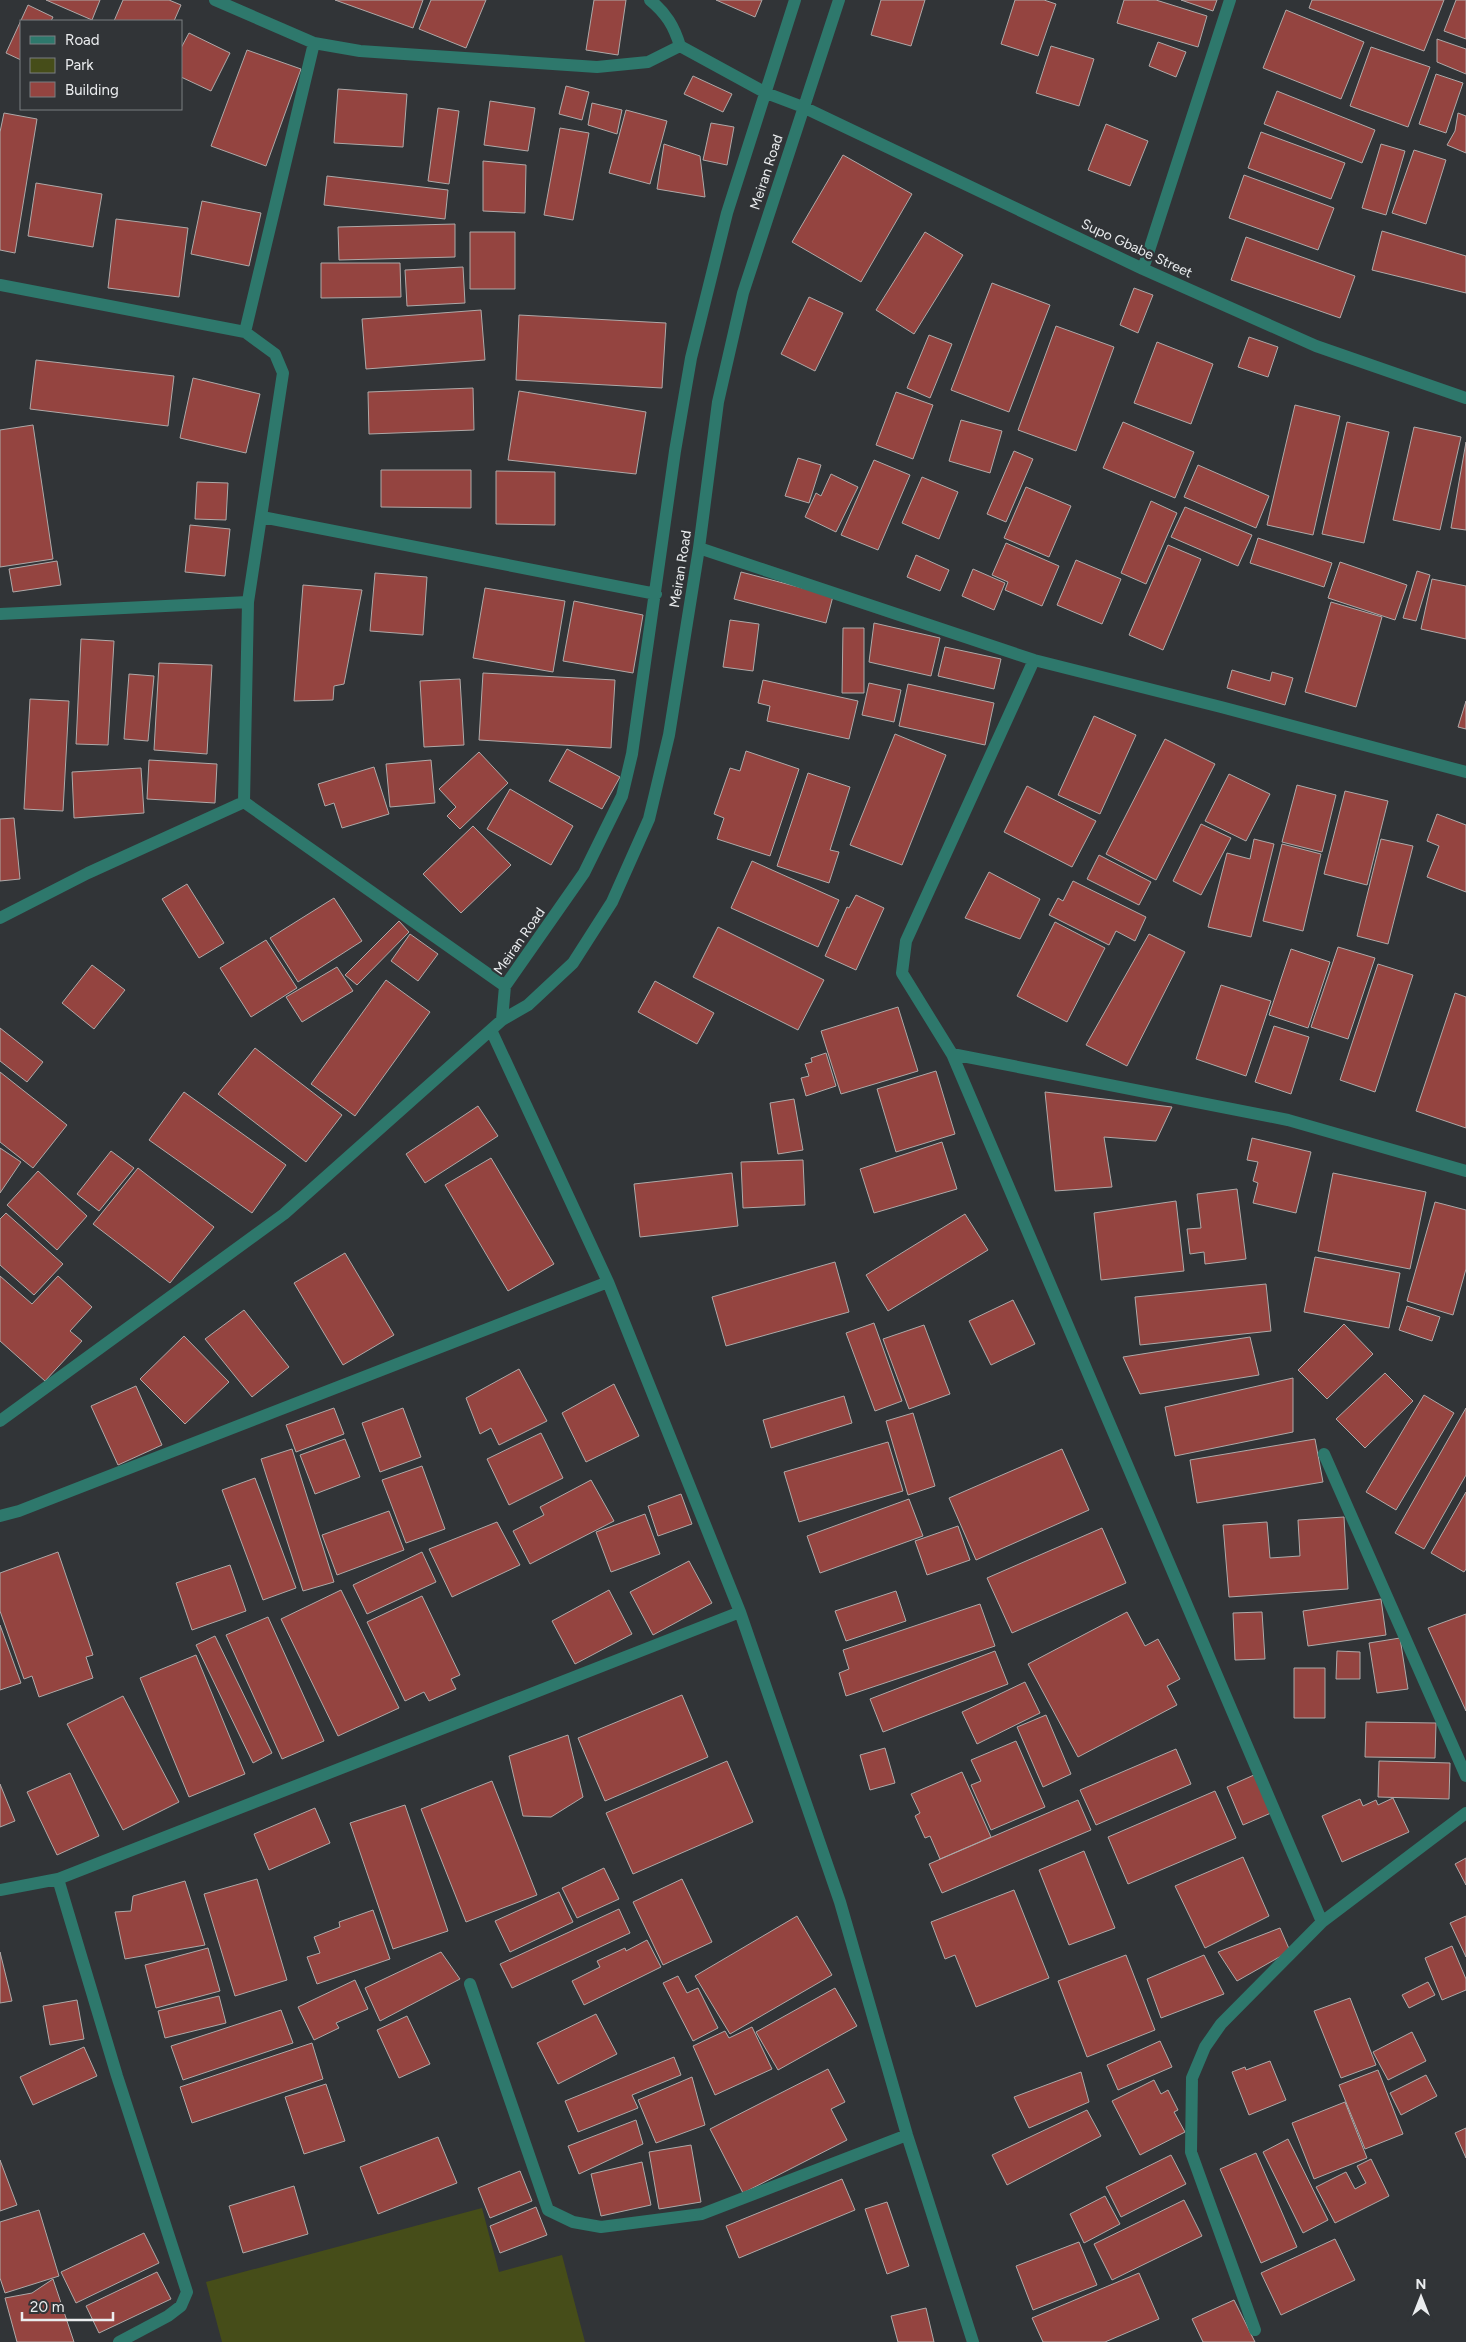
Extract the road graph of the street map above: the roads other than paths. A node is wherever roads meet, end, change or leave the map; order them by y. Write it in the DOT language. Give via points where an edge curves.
graph roads {
  1 [pos="215,0"];
  2 [pos="650,0"];
  3 [pos="795,0"];
  4 [pos="839,0"];
  5 [pos="1230,0"];
  6 [pos="314,43"];
  7 [pos="680,46"];
  8 [pos="766,93"];
  9 [pos="803,107"];
  10 [pos="1143,269"];
  11 [pos="0,285"];
  12 [pos="245,332"];
  13 [pos="1466,398"];
  14 [pos="262,517"];
  15 [pos="699,548"];
  16 [pos="656,594"];
  17 [pos="248,602"];
  18 [pos="0,614"];
  19 [pos="1034,660"];
  20 [pos="1466,772"];
  21 [pos="244,802"];
  22 [pos="0,918"];
  23 [pos="505,986"];
  24 [pos="502,1020"];
  25 [pos="491,1030"];
  26 [pos="952,1054"];
  27 [pos="1466,1170"];
  28 [pos="608,1282"];
  29 [pos="0,1421"];
  30 [pos="1324,1454"];
  31 [pos="0,1516"];
  32 [pos="740,1612"];
  33 [pos="1466,1776"];
  34 [pos="1466,1814"];
  35 [pos="58,1879"];
  36 [pos="0,1890"];
  37 [pos="1322,1922"];
  38 [pos="470,1984"];
  39 [pos="908,2135"];
  40 [pos="1255,2330"];
  41 [pos="119,2342"];
  42 [pos="973,2342"];
  1 -- 6 [label="street"];
  2 -- 7 [label="street" via="664,12"];
  3 -- 8 [label="street, Meiran Road"];
  4 -- 9 [label="street, Meiran Road"];
  5 -- 10 [label="street"];
  6 -- 7 [label="street" via="360,51 597,67 648,62"];
  6 -- 12 [label="street"];
  7 -- 8 [label="street, Supo Gbabe Street"];
  8 -- 9 [label="street, Supo Gbabe Street"];
  8 -- 16 [label="street, Meiran Road" via="727,213 691,358"];
  9 -- 10 [label="street, Supo Gbabe Street"];
  9 -- 15 [label="street, Meiran Road" via="743,293 718,402"];
  10 -- 13 [label="street, Supo Gbabe Street" via="1316,346"];
  11 -- 12 [label="street"];
  12 -- 14 [label="street" via="275,354 284,373"];
  14 -- 16 [label="street"];
  14 -- 17 [label="street"];
  15 -- 19 [label="street"];
  15 -- 24 [label="street, Meiran Road" via="669,735 649,818 612,902 573,963 528,1005"];
  16 -- 23 [label="street, Meiran Road" via="632,754 622,796 584,874"];
  17 -- 18 [label="street"];
  17 -- 21 [label="street"];
  19 -- 20 [label="street"];
  19 -- 26 [label="street" via="906,940 902,973"];
  21 -- 22 [label="street"];
  21 -- 23 [label="street"];
  23 -- 24 [label="street, Meiran Road"];
  24 -- 25 [label="street"];
  25 -- 28 [label="street"];
  25 -- 29 [label="street" via="284,1214"];
  26 -- 27 [label="street" via="1288,1120"];
  26 -- 37 [label="street"];
  28 -- 31 [label="street" via="28,1508"];
  28 -- 32 [label="street"];
  30 -- 33 [label="street"];
  32 -- 35 [label="street"];
  32 -- 39 [label="street" via="840,1902"];
  34 -- 37 [label="street"];
  35 -- 36 [label="street"];
  35 -- 41 [label="street" via="187,2292 181,2306 168,2316"];
  37 -- 40 [label="street" via="1222,2024 1205,2047 1192,2078 1191,2152"];
  38 -- 39 [label="street" via="548,2210 573,2222 601,2228 702,2214"];
  39 -- 42 [label="street"];
}
